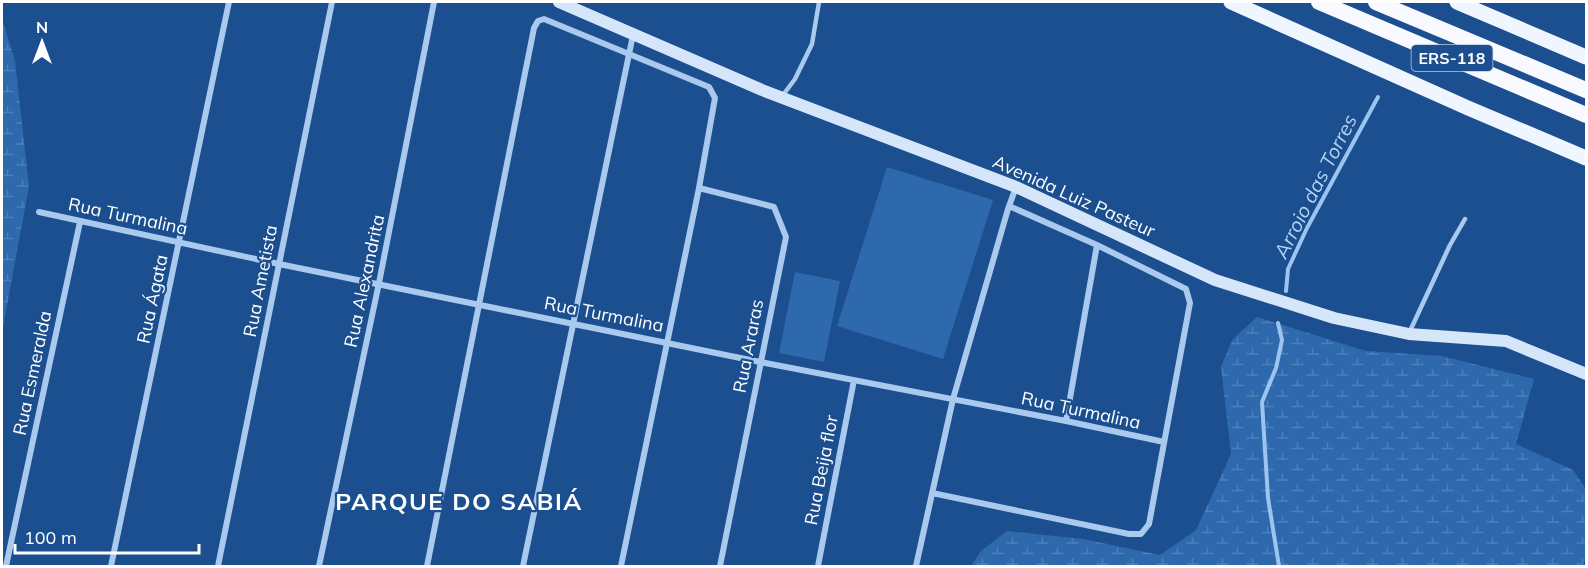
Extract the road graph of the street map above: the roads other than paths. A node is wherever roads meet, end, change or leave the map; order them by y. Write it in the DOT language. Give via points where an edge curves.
graph roads {
  1 [pos="229,2"];
  2 [pos="332,2"];
  3 [pos="434,2"];
  4 [pos="560,2"];
  5 [pos="819,2"];
  6 [pos="1231,2"];
  7 [pos="1319,2"];
  8 [pos="1376,2"];
  9 [pos="1456,2"];
  10 [pos="633,35"];
  11 [pos="628,53"];
  12 [pos="1587,57"];
  13 [pos="1587,90"];
  14 [pos="781,98"];
  15 [pos="1587,115"];
  16 [pos="1587,158"];
  17 [pos="1016,187"];
  18 [pos="699,188"];
  19 [pos="1009,206"];
  20 [pos="39,212"];
  21 [pos="1465,219"];
  22 [pos="80,222"];
  23 [pos="179,242"];
  24 [pos="1097,245"];
  25 [pos="279,264"];
  26 [pos="379,283"];
  27 [pos="480,304"];
  28 [pos="573,323"];
  29 [pos="1409,334"];
  30 [pos="667,342"];
  31 [pos="760,362"];
  32 [pos="1587,374"];
  33 [pos="854,380"];
  34 [pos="953,399"];
  35 [pos="1066,421"];
  36 [pos="1164,442"];
  37 [pos="932,494"];
  38 [pos="6,567"];
  39 [pos="111,567"];
  40 [pos="218,567"];
  41 [pos="320,567"];
  42 [pos="427,567"];
  43 [pos="523,567"];
  44 [pos="621,567"];
  45 [pos="720,567"];
  46 [pos="818,567"];
  47 [pos="916,567"];
  1 -- 23 [label="street, Rua Ágata"];
  2 -- 25 [label="street, Rua Ametista"];
  3 -- 26 [label="street, Rua Alexandrita"];
  4 -- 10 [label="main road, Avenida Luiz Pasteur"];
  5 -- 14 [label="lane" via="812,44"];
  6 -- 16 [label="main road"];
  7 -- 15 [label="highway, ERS-118"];
  8 -- 13 [label="highway, ERS-118"];
  9 -- 12 [label="main road"];
  10 -- 11 [label="street"];
  10 -- 14 [label="main road, Avenida Luiz Pasteur"];
  11 -- 18 [label="street" via="709,87 715,98"];
  11 -- 27 [label="street" via="544,19 538,21"];
  11 -- 28 [label="street"];
  14 -- 17 [label="main road, Avenida Luiz Pasteur"];
  17 -- 19 [label="street"];
  17 -- 29 [label="main road, Avenida Luiz Pasteur" via="1215,280 1334,318"];
  18 -- 30 [label="street"];
  18 -- 31 [label="street, Rua Araras" via="774,207 786,237"];
  19 -- 24 [label="street"];
  19 -- 34 [label="street"];
  20 -- 22 [label="street, Rua Turmalina"];
  21 -- 29 [label="lane"];
  22 -- 23 [label="street, Rua Turmalina"];
  22 -- 38 [label="street, Rua Esmeralda"];
  23 -- 25 [label="street, Rua Turmalina"];
  23 -- 39 [label="street, Rua Ágata"];
  24 -- 35 [label="street"];
  24 -- 36 [label="street" via="1186,289 1190,303"];
  25 -- 26 [label="street, Rua Turmalina"];
  25 -- 40 [label="street, Rua Ametista"];
  26 -- 27 [label="street, Rua Turmalina"];
  26 -- 41 [label="street, Rua Alexandrita"];
  27 -- 28 [label="street, Rua Turmalina"];
  27 -- 42 [label="street"];
  28 -- 30 [label="street, Rua Turmalina"];
  28 -- 43 [label="street"];
  29 -- 32 [label="main road, Avenida Luiz Pasteur" via="1506,341"];
  30 -- 31 [label="street, Rua Turmalina"];
  30 -- 44 [label="street"];
  31 -- 33 [label="street, Rua Turmalina"];
  31 -- 45 [label="street, Rua Araras"];
  33 -- 34 [label="street, Rua Turmalina"];
  33 -- 46 [label="street, Rua Beija flor"];
  34 -- 35 [label="street, Rua Turmalina"];
  34 -- 37 [label="street"];
  35 -- 36 [label="street, Rua Turmalina"];
  36 -- 37 [label="street" via="1149,524 1141,534"];
  37 -- 47 [label="street"];
}
